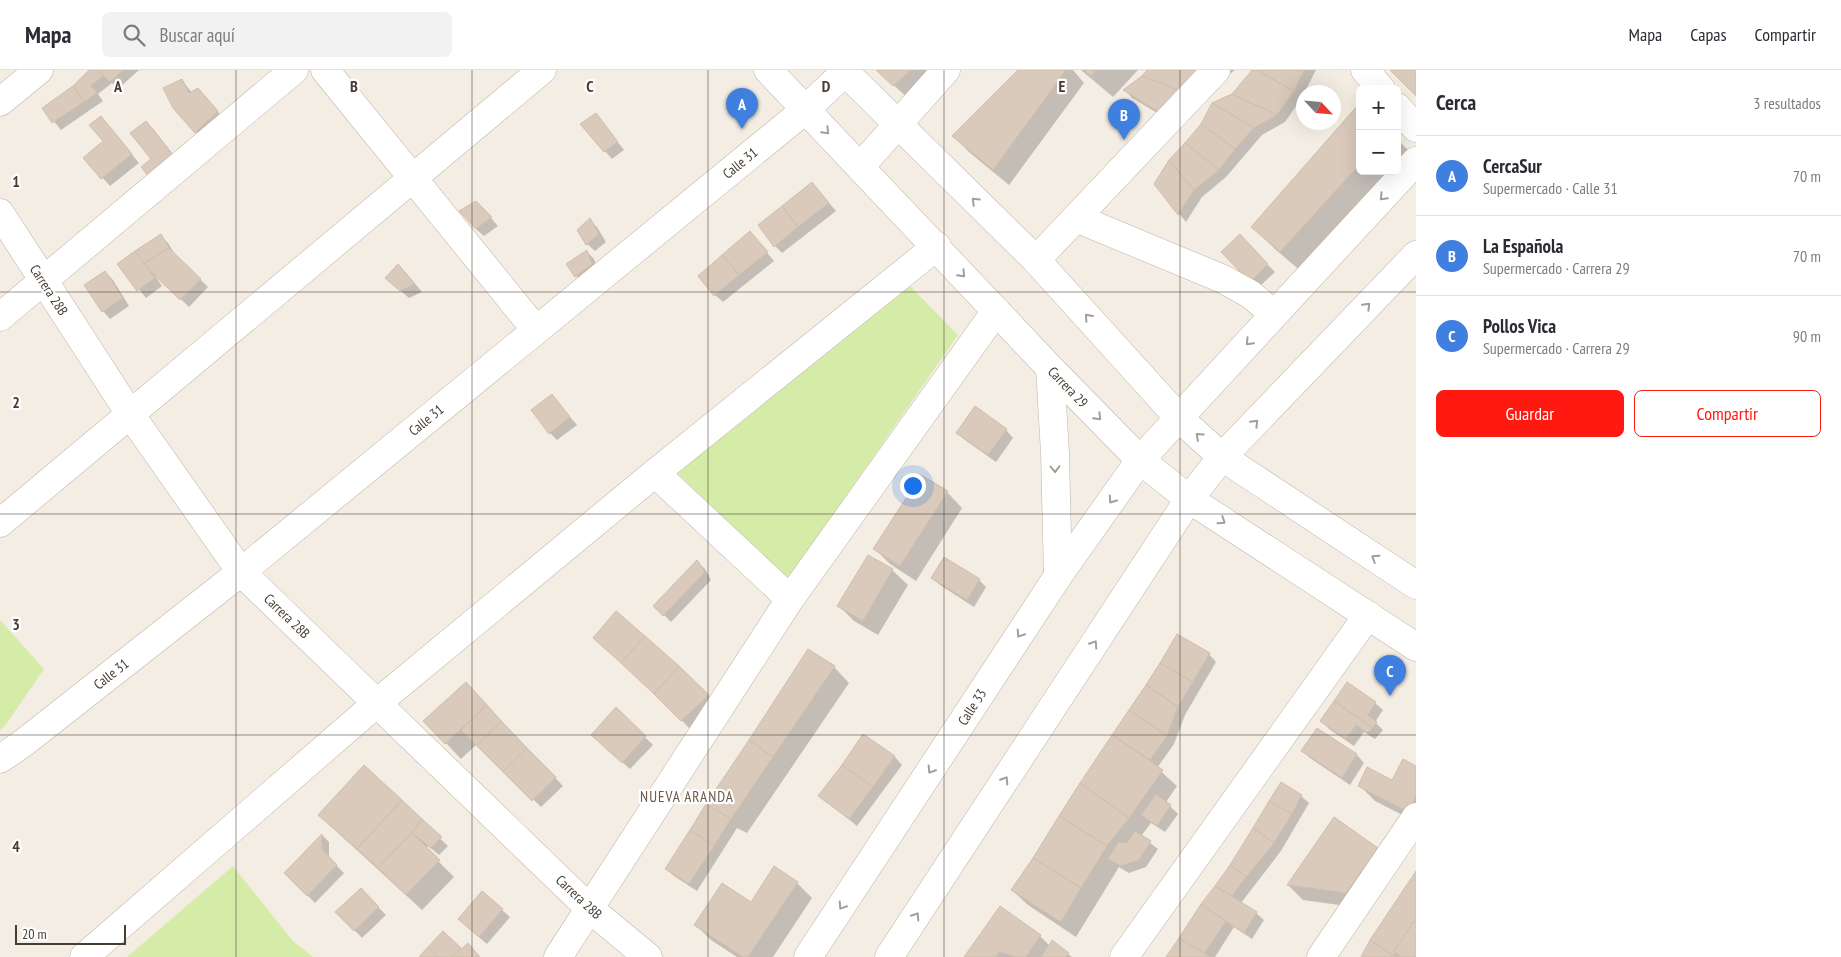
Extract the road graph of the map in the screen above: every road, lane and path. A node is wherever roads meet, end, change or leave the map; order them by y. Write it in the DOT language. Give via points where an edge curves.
graph roads {
  1 [pos="39,70"];
  2 [pos="294,70"];
  3 [pos="325,70"];
  4 [pos="542,70"];
  5 [pos="768,70"];
  6 [pos="946,70"];
  7 [pos="1216,70"];
  8 [pos="1365,70"];
  9 [pos="844,71"];
  10 [pos="1378,85"];
  11 [pos="0,102"];
  12 [pos="805,110"];
  13 [pos="1401,111"];
  14 [pos="898,126"];
  15 [pos="1416,128"];
  16 [pos="1416,161"];
  17 [pos="860,167"];
  18 [pos="412,178"];
  19 [pos="0,213"];
  20 [pos="1076,218"];
  21 [pos="937,246"];
  22 [pos="1416,255"];
  23 [pos="1036,260"];
  24 [pos="43,281"];
  25 [pos="996,311"];
  26 [pos="1274,314"];
  27 [pos="0,317"];
  28 [pos="536,330"];
  29 [pos="1050,368"];
  30 [pos="130,414"];
  31 [pos="1179,418"];
  32 [pos="1222,457"];
  33 [pos="1140,460"];
  34 [pos="656,473"];
  35 [pos="1189,499"];
  36 [pos="0,523"];
  37 [pos="241,572"];
  38 [pos="1058,576"];
  39 [pos="1416,585"];
  40 [pos="790,599"];
  41 [pos="1368,615"];
  42 [pos="1416,647"];
  43 [pos="377,704"];
  44 [pos="0,759"];
  45 [pos="1416,817"];
  46 [pos="590,909"];
  47 [pos="84,957"];
  48 [pos="558,957"];
  49 [pos="648,957"];
  50 [pos="808,957"];
  51 [pos="889,957"];
  52 [pos="1124,957"];
  53 [pos="1321,957"];
  1 -- 11 [label="street"];
  2 -- 24 [label="street"];
  3 -- 18 [label="street"];
  4 -- 18 [label="street"];
  5 -- 12 [label="street, Carrera 29"];
  6 -- 14 [label="street"];
  7 -- 20 [label="street"];
  8 -- 10 [label="street"];
  9 -- 12 [label="street, Calle 31"];
  9 -- 14 [label="street"];
  12 -- 17 [label="street, Carrera 29, one-way"];
  12 -- 28 [label="street, Calle 31"];
  13 -- 15 [label="street"];
  14 -- 17 [label="street"];
  23 -- 14 [label="street, one-way"];
  16 -- 26 [label="street, Calle 33, one-way"];
  17 -- 21 [label="street, Carrera 29"];
  18 -- 28 [label="street"];
  18 -- 30 [label="street"];
  19 -- 24 [label="street, Carrera 28B"];
  20 -- 23 [label="street"];
  20 -- 26 [label="street" via="1223,279 1250,294"];
  21 -- 25 [label="street, Carrera 29, one-way"];
  21 -- 34 [label="street"];
  32 -- 22 [label="street, one-way"];
  31 -- 23 [label="street, one-way"];
  24 -- 27 [label="street"];
  24 -- 30 [label="street, Carrera 28B"];
  25 -- 29 [label="street, Carrera 29"];
  25 -- 40 [label="street"];
  26 -- 31 [label="street, Calle 33, one-way"];
  28 -- 37 [label="street, Calle 31"];
  29 -- 33 [label="street, Carrera 29, one-way"];
  29 -- 38 [label="street, one-way"];
  30 -- 36 [label="street"];
  30 -- 37 [label="street, Carrera 28B"];
  32 -- 31 [label="street, one-way"];
  31 -- 33 [label="street, Calle 33"];
  32 -- 35 [label="street"];
  39 -- 32 [label="street, one-way"];
  33 -- 35 [label="street, Carrera 29"];
  33 -- 38 [label="street, Calle 33, one-way"];
  34 -- 40 [label="street"];
  34 -- 43 [label="street"];
  35 -- 41 [label="street, Carrera 29, one-way"];
  51 -- 35 [label="street, one-way"];
  37 -- 43 [label="street, Carrera 28B"];
  37 -- 44 [label="street, Calle 31"];
  38 -- 50 [label="street, Calle 33, one-way"];
  40 -- 46 [label="street"];
  41 -- 42 [label="street, Carrera 29"];
  41 -- 52 [label="street"];
  43 -- 46 [label="street, Carrera 28B"];
  43 -- 47 [label="street"];
  45 -- 53 [label="street"];
  46 -- 48 [label="street"];
  46 -- 49 [label="street, Carrera 28B"];
}
